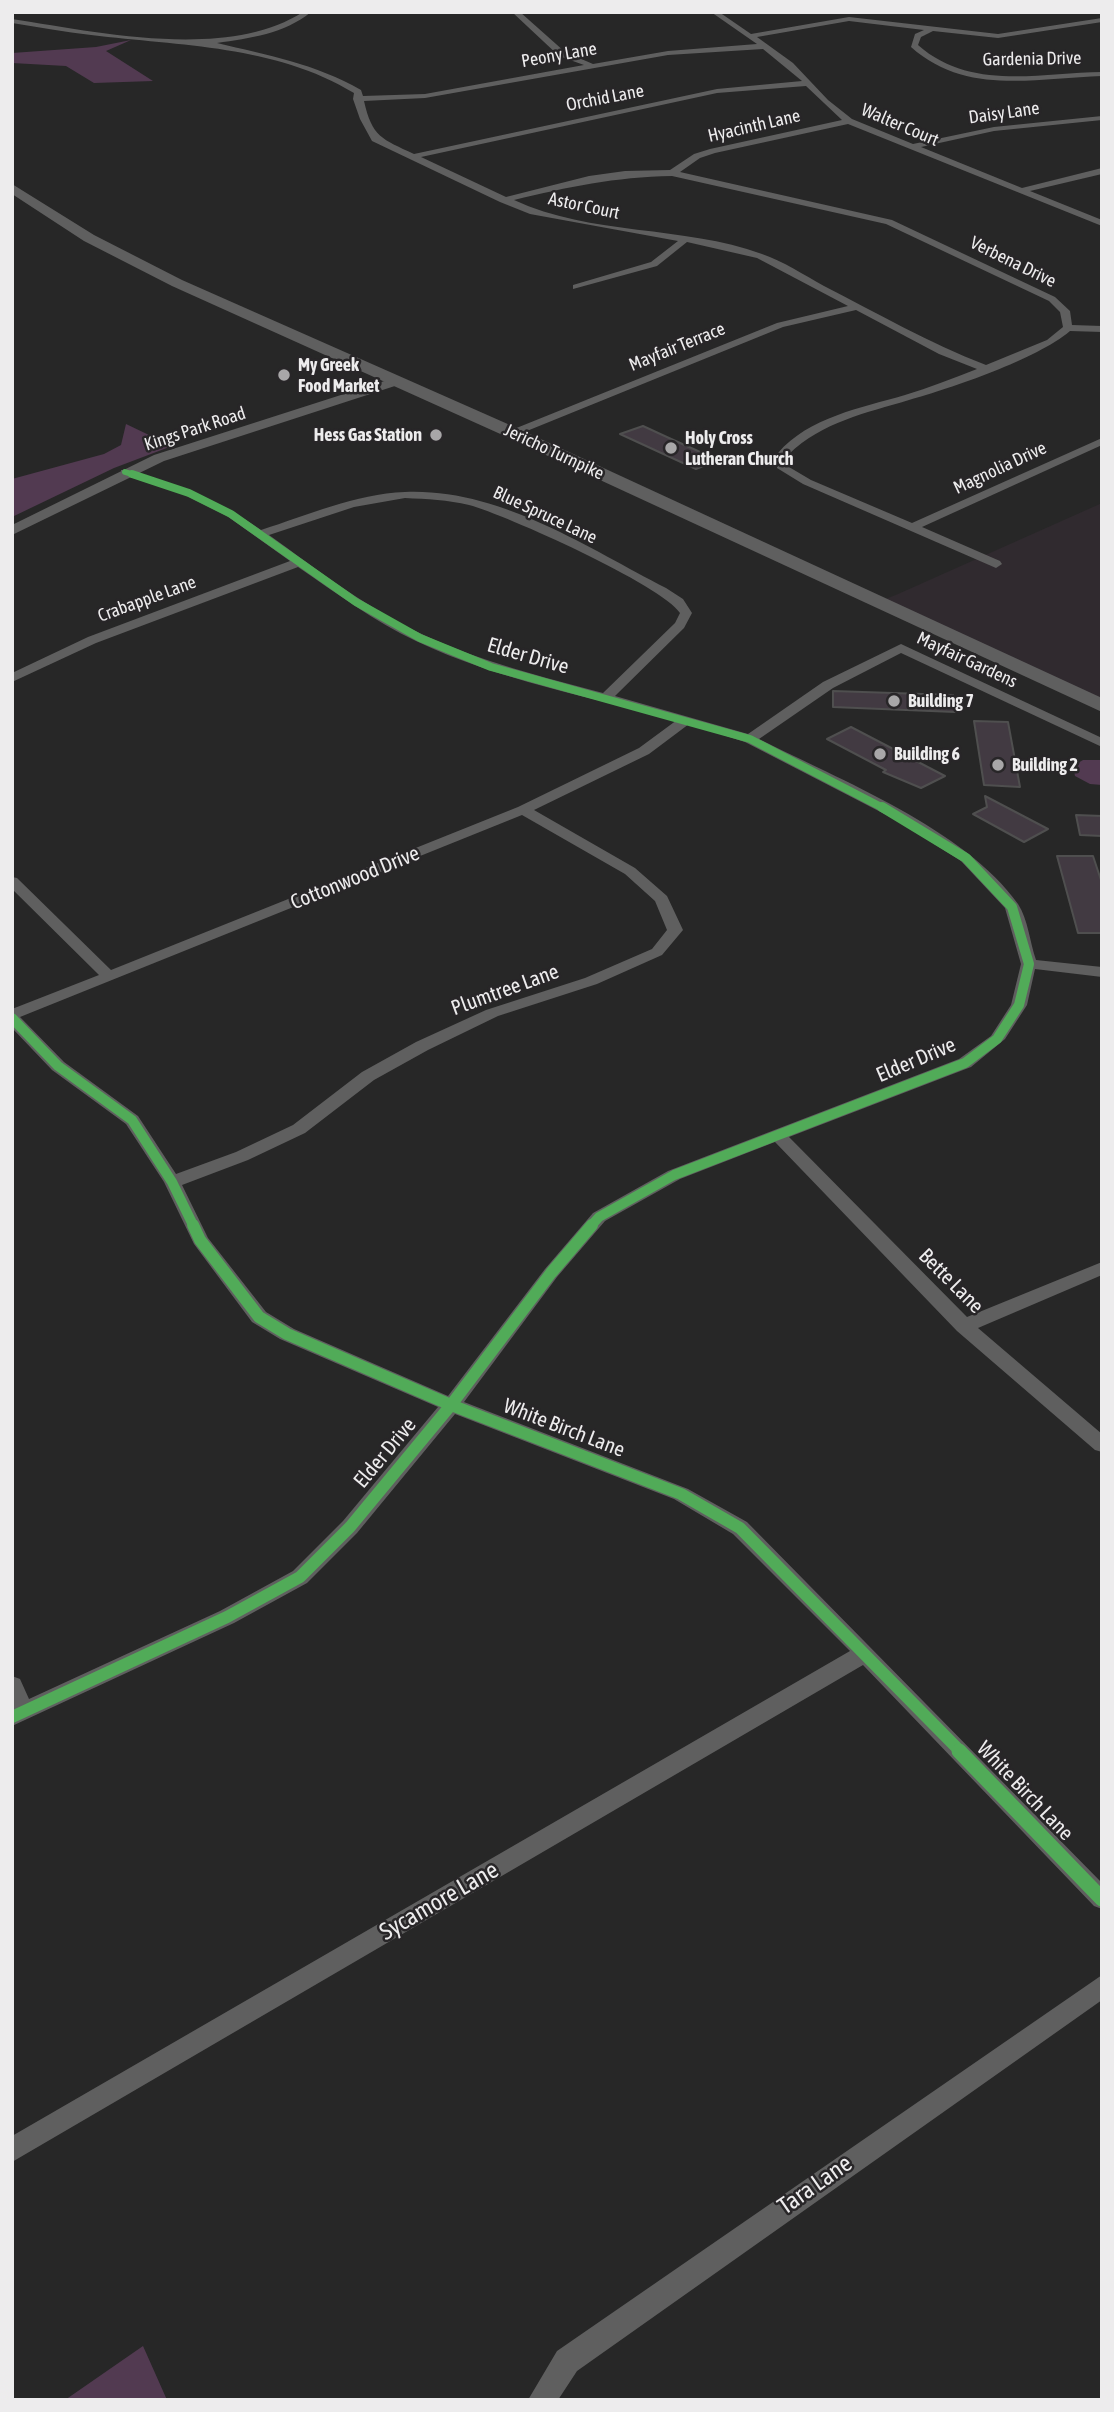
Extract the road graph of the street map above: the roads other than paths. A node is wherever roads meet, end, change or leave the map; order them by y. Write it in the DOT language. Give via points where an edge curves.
graph roads {
  1 [pos="33,12"];
  2 [pos="308,12"];
  3 [pos="515,12"];
  4 [pos="715,12"];
  5 [pos="12,20"];
  6 [pos="22,20"];
  7 [pos="1102,20"];
  8 [pos="932,28"];
  9 [pos="752,36"];
  10 [pos="206,43"];
  11 [pos="767,46"];
  12 [pos="590,65"];
  13 [pos="1102,74"];
  14 [pos="808,83"];
  15 [pos="357,99"];
  16 [pos="1102,118"];
  17 [pos="849,121"];
  18 [pos="911,147"];
  19 [pos="410,157"];
  20 [pos="1102,172"];
  21 [pos="672,173"];
  22 [pos="12,188"];
  23 [pos="1019,191"];
  24 [pos="503,200"];
  25 [pos="1102,223"];
  26 [pos="686,239"];
  27 [pos="576,287"];
  28 [pos="857,307"];
  29 [pos="1068,328"];
  30 [pos="1102,329"];
  31 [pos="984,368"];
  32 [pos="397,381"];
  33 [pos="513,433"];
  34 [pos="1102,441"];
  35 [pos="125,472"];
  36 [pos="913,527"];
  37 [pos="12,531"];
  38 [pos="260,534"];
  39 [pos="298,564"];
  40 [pos="996,564"];
  41 [pos="12,678"];
  42 [pos="605,698"];
  43 [pos="1102,706"];
  44 [pos="687,719"];
  45 [pos="750,739"];
  46 [pos="1102,743"];
  47 [pos="523,810"];
  48 [pos="12,881"];
  49 [pos="1029,964"];
  50 [pos="1102,972"];
  51 [pos="110,976"];
  52 [pos="12,1017"];
  53 [pos="780,1137"];
  54 [pos="172,1182"];
  55 [pos="1102,1268"];
  56 [pos="964,1326"];
  57 [pos="451,1405"];
  58 [pos="1102,1445"];
  59 [pos="866,1653"];
  60 [pos="12,1685"];
  61 [pos="18,1714"];
  62 [pos="1102,1899"];
  63 [pos="1102,1986"];
  64 [pos="12,2150"];
  65 [pos="542,2400"];
  1 -- 6 [label="street"];
  2 -- 10 [label="street" via="264,33"];
  3 -- 12 [label="street" via="562,54"];
  4 -- 9 [label="street, Walter Court"];
  5 -- 6 [label="street"];
  6 -- 10 [label="street" via="92,33"];
  7 -- 8 [label="street" via="998,36"];
  8 -- 9 [label="street" via="849,19"];
  8 -- 13 [label="street, Gardenia Drive" via="918,36 914,45 942,68 967,75"];
  9 -- 11 [label="street, Walter Court"];
  10 -- 15 [label="street, Astor Court" via="314,71 358,92"];
  11 -- 12 [label="street, Peony Lane" via="668,53"];
  11 -- 14 [label="street, Walter Court"];
  12 -- 15 [label="street, Peony Lane" via="425,96"];
  14 -- 17 [label="street, Walter Court" via="830,109"];
  14 -- 19 [label="street, Orchid Lane" via="717,91"];
  15 -- 19 [label="street, Astor Court" via="375,139"];
  16 -- 18 [label="street, Daisy Lane" via="994,129"];
  17 -- 18 [label="street, Walter Court"];
  17 -- 21 [label="street, Hyacinth Lane" via="713,150"];
  18 -- 23 [label="street, Walter Court"];
  19 -- 24 [label="street, Astor Court"];
  20 -- 23 [label="street"];
  21 -- 24 [label="street, Verbena Drive" via="589,179"];
  21 -- 29 [label="street, Verbena Drive" via="889,222 1052,299 1065,311"];
  22 -- 32 [label="main road, Jericho Turnpike" via="125,258"];
  23 -- 25 [label="street, Walter Court"];
  24 -- 26 [label="street, Astor Court" via="530,211"];
  26 -- 27 [label="street" via="654,264"];
  26 -- 28 [label="street, Astor Court" via="760,256"];
  28 -- 31 [label="street, Astor Court"];
  28 -- 33 [label="street, Mayfair Terrace" via="780,325"];
  29 -- 30 [label="street"];
  29 -- 31 [label="street" via="1051,342"];
  31 -- 36 [label="street" via="794,439 783,453 783,468 807,482"];
  32 -- 33 [label="main road, Jericho Turnpike"];
  32 -- 35 [label="street, Kings Park Road"];
  33 -- 43 [label="main road, Jericho Turnpike"];
  34 -- 36 [label="street, Magnolia Drive"];
  35 -- 37 [label="street, Kings Park Road"];
  35 -- 38 [label="street, Elder Drive" via="189,493"];
  36 -- 40 [label="street"];
  38 -- 39 [label="street, Elder Drive"];
  38 -- 42 [label="street, Blue Spruce Lane" via="371,500 405,495 483,503 544,531 662,591 686,613 680,625"];
  39 -- 41 [label="street, Crabapple Lane" via="92,640"];
  39 -- 42 [label="street, Elder Drive" via="420,638 491,667"];
  42 -- 44 [label="street, Elder Drive"];
  44 -- 45 [label="street, Elder Drive"];
  44 -- 47 [label="street, Cottonwood Drive" via="644,751"];
  45 -- 46 [label="street, Mayfair Gardens" via="828,685 901,648"];
  45 -- 49 [label="street, Elder Drive" via="903,818 966,858 1012,907"];
  47 -- 51 [label="street, Cottonwood Drive"];
  47 -- 54 [label="street, Plumtree Lane" via="629,871 662,899 674,930 657,952 591,982 492,1013 422,1046 368,1076 299,1129"];
  48 -- 51 [label="street"];
  49 -- 50 [label="street"];
  49 -- 53 [label="street, Elder Drive" via="1019,1004 997,1039 965,1063"];
  51 -- 52 [label="street, Cottonwood Drive"];
  52 -- 54 [label="street, White Birch Lane" via="58,1066 132,1120"];
  53 -- 56 [label="street, Bette Lane"];
  53 -- 57 [label="street, Elder Drive" via="674,1175 599,1217"];
  54 -- 57 [label="street, White Birch Lane" via="200,1240 259,1317 287,1334"];
  55 -- 56 [label="street"];
  56 -- 58 [label="street, Bette Lane"];
  57 -- 59 [label="street, White Birch Lane" via="681,1494 740,1528"];
  57 -- 61 [label="street, Elder Drive" via="350,1527 300,1577 227,1617"];
  59 -- 62 [label="street, White Birch Lane"];
  59 -- 64 [label="street, Sycamore Lane"];
  60 -- 61 [label="street"];
  63 -- 65 [label="street, Tara Lane" via="568,2361"];
}
